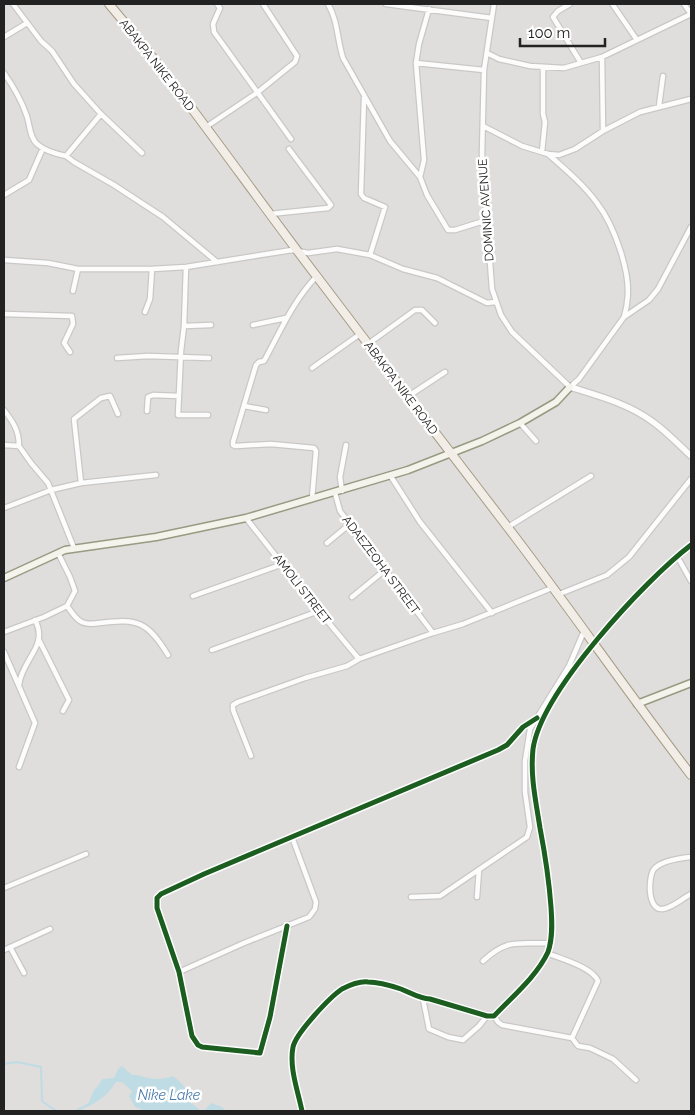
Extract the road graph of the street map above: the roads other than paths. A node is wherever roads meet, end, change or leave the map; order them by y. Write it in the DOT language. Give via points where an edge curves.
graph roads {
  1 [pos="13,4"];
  2 [pos="109,4"];
  3 [pos="217,4"];
  4 [pos="263,4"];
  5 [pos="328,4"];
  6 [pos="386,4"];
  7 [pos="494,4"];
  8 [pos="570,4"];
  9 [pos="684,4"];
  10 [pos="613,5"];
  11 [pos="429,9"];
  12 [pos="691,14"];
  13 [pos="492,18"];
  14 [pos="27,23"];
  15 [pos="4,37"];
  16 [pos="637,40"];
  17 [pos="486,53"];
  18 [pos="602,56"];
  19 [pos="416,63"];
  20 [pos="581,63"];
  21 [pos="544,67"];
  22 [pos="484,70"];
  23 [pos="4,72"];
  24 [pos="663,76"];
  25 [pos="258,92"];
  26 [pos="364,96"];
  27 [pos="691,99"];
  28 [pos="660,106"];
  29 [pos="100,114"];
  30 [pos="483,126"];
  31 [pos="206,127"];
  32 [pos="603,131"];
  33 [pos="291,139"];
  34 [pos="43,148"];
  35 [pos="289,149"];
  36 [pos="542,152"];
  37 [pos="142,153"];
  38 [pos="548,154"];
  39 [pos="66,156"];
  40 [pos="420,176"];
  41 [pos="4,195"];
  42 [pos="270,214"];
  43 [pos="486,220"];
  44 [pos="691,227"];
  45 [pos="299,252"];
  46 [pos="370,255"];
  47 [pos="4,260"];
  48 [pos="217,262"];
  49 [pos="186,267"];
  50 [pos="78,269"];
  51 [pos="152,269"];
  52 [pos="316,277"];
  53 [pos="73,291"];
  54 [pos="496,302"];
  55 [pos="146,312"];
  56 [pos="4,314"];
  57 [pos="624,317"];
  58 [pos="286,318"];
  59 [pos="434,323"];
  60 [pos="211,325"];
  61 [pos="253,325"];
  62 [pos="184,326"];
  63 [pos="360,334"];
  64 [pos="368,344"];
  65 [pos="70,352"];
  66 [pos="117,358"];
  67 [pos="180,358"];
  68 [pos="209,358"];
  69 [pos="312,368"];
  70 [pos="445,372"];
  71 [pos="570,387"];
  72 [pos="179,396"];
  73 [pos="407,397"];
  74 [pos="244,406"];
  75 [pos="4,410"];
  76 [pos="266,410"];
  77 [pos="147,411"];
  78 [pos="118,414"];
  79 [pos="208,414"];
  80 [pos="520,423"];
  81 [pos="536,441"];
  82 [pos="4,445"];
  83 [pos="346,445"];
  84 [pos="19,446"];
  85 [pos="450,453"];
  86 [pos="691,456"];
  87 [pos="156,475"];
  88 [pos="390,475"];
  89 [pos="591,476"];
  90 [pos="691,479"];
  91 [pos="81,483"];
  92 [pos="51,490"];
  93 [pos="338,492"];
  94 [pos="312,499"];
  95 [pos="4,508"];
  96 [pos="246,518"];
  97 [pos="350,524"];
  98 [pos="508,527"];
  99 [pos="327,543"];
  100 [pos="691,545"];
  101 [pos="74,548"];
  102 [pos="58,553"];
  103 [pos="677,556"];
  104 [pos="282,564"];
  105 [pos="385,570"];
  106 [pos="4,578"];
  107 [pos="691,581"];
  108 [pos="552,588"];
  109 [pos="558,595"];
  110 [pos="193,596"];
  111 [pos="352,597"];
  112 [pos="67,606"];
  113 [pos="320,612"];
  114 [pos="492,613"];
  115 [pos="35,620"];
  116 [pos="4,632"];
  117 [pos="433,633"];
  118 [pos="39,640"];
  119 [pos="595,644"];
  120 [pos="212,650"];
  121 [pos="4,652"];
  122 [pos="168,655"];
  123 [pos="360,659"];
  124 [pos="691,682"];
  125 [pos="19,686"];
  126 [pos="637,704"];
  127 [pos="63,712"];
  128 [pos="537,718"];
  129 [pos="251,756"];
  130 [pos="19,767"];
  131 [pos="691,775"];
  132 [pos="292,837"];
  133 [pos="86,854"];
  134 [pos="691,857"];
  135 [pos="479,870"];
  136 [pos="4,888"];
  137 [pos="691,894"];
  138 [pos="477,897"];
  139 [pos="411,898"];
  140 [pos="287,926"];
  141 [pos="50,929"];
  142 [pos="550,943"];
  143 [pos="10,947"];
  144 [pos="4,950"];
  145 [pos="547,953"];
  146 [pos="483,961"];
  147 [pos="179,972"];
  148 [pos="24,973"];
  149 [pos="423,999"];
  150 [pos="487,1016"];
  151 [pos="494,1016"];
  152 [pos="572,1038"];
  153 [pos="636,1080"];
  154 [pos="302,1111"];
  1 -- 14 [label="street"];
  2 -- 31 [label="main road, ABAKPA NIKE ROAD"];
  3 -- 25 [label="street" via="220,8 213,24 214,32"];
  4 -- 25 [label="street" via="297,59"];
  5 -- 26 [label="street" via="336,22 342,58"];
  6 -- 11 [label="street"];
  7 -- 13 [label="street, DOMINIC AVENUE"];
  8 -- 20 [label="street" via="552,17"];
  9 -- 12 [label="street"];
  10 -- 16 [label="street"];
  11 -- 13 [label="street"];
  11 -- 19 [label="street"];
  12 -- 16 [label="street"];
  13 -- 17 [label="street, DOMINIC AVENUE"];
  14 -- 15 [label="street"];
  14 -- 29 [label="street"];
  16 -- 18 [label="street"];
  17 -- 21 [label="street" via="499,59"];
  17 -- 22 [label="street, DOMINIC AVENUE"];
  18 -- 20 [label="street"];
  18 -- 32 [label="street"];
  19 -- 22 [label="street"];
  19 -- 40 [label="street" via="424,160"];
  20 -- 21 [label="street" via="564,68"];
  21 -- 36 [label="street"];
  22 -- 30 [label="street, DOMINIC AVENUE"];
  23 -- 34 [label="street" via="27,115 35,143"];
  24 -- 28 [label="street"];
  25 -- 31 [label="street"];
  25 -- 33 [label="street"];
  26 -- 40 [label="street" via="390,141"];
  26 -- 46 [label="street" via="361,194 385,207"];
  27 -- 28 [label="street"];
  28 -- 32 [label="street" via="640,112"];
  29 -- 37 [label="street"];
  29 -- 39 [label="street"];
  30 -- 36 [label="street" via="522,146"];
  30 -- 43 [label="street, DOMINIC AVENUE"];
  31 -- 42 [label="main road, ABAKPA NIKE ROAD"];
  32 -- 38 [label="street" via="575,149 559,155"];
  34 -- 39 [label="street"];
  34 -- 41 [label="street" via="29,180"];
  35 -- 42 [label="street" via="331,205 328,208"];
  36 -- 38 [label="street"];
  38 -- 57 [label="street" via="569,172 606,216 626,273 628,301"];
  39 -- 48 [label="street" via="162,217"];
  40 -- 43 [label="street" via="427,196 448,230"];
  42 -- 45 [label="main road, ABAKPA NIKE ROAD"];
  43 -- 54 [label="street, DOMINIC AVENUE" via="490,276"];
  44 -- 57 [label="street" via="658,289 649,300"];
  45 -- 46 [label="street" via="337,249"];
  45 -- 48 [label="street" via="292,250"];
  45 -- 52 [label="main road, ABAKPA NIKE ROAD"];
  46 -- 54 [label="street" via="403,269 437,278 487,303"];
  47 -- 50 [label="street"];
  48 -- 49 [label="street"];
  49 -- 51 [label="street"];
  49 -- 62 [label="street"];
  50 -- 51 [label="street"];
  50 -- 53 [label="street"];
  51 -- 55 [label="street"];
  52 -- 58 [label="street"];
  52 -- 63 [label="main road, ABAKPA NIKE ROAD"];
  54 -- 71 [label="street, DOMINIC AVENUE" via="512,332"];
  56 -- 65 [label="street" via="72,316 73,324 64,343"];
  57 -- 71 [label="street"];
  58 -- 61 [label="street"];
  58 -- 74 [label="street" via="264,361 256,365"];
  59 -- 64 [label="street" via="422,310 415,310"];
  60 -- 62 [label="street"];
  62 -- 67 [label="street"];
  63 -- 64 [label="main road, ABAKPA NIKE ROAD"];
  63 -- 69 [label="street"];
  64 -- 73 [label="main road, ABAKPA NIKE ROAD"];
  66 -- 67 [label="street"];
  67 -- 68 [label="street"];
  67 -- 72 [label="street"];
  70 -- 73 [label="street"];
  71 -- 80 [label="main road" via="556,402"];
  71 -- 86 [label="street" via="636,411"];
  72 -- 77 [label="street" via="148,397"];
  72 -- 79 [label="street" via="178,415"];
  73 -- 85 [label="main road, ABAKPA NIKE ROAD"];
  74 -- 76 [label="street"];
  74 -- 94 [label="street" via="233,445 314,448"];
  75 -- 84 [label="street" via="16,425"];
  78 -- 91 [label="street" via="110,396 106,396 74,419"];
  80 -- 81 [label="street"];
  80 -- 85 [label="main road"];
  82 -- 84 [label="street"];
  83 -- 93 [label="street"];
  84 -- 92 [label="street"];
  85 -- 88 [label="main road"];
  85 -- 98 [label="main road, ABAKPA NIKE ROAD"];
  87 -- 91 [label="street"];
  88 -- 93 [label="main road"];
  88 -- 114 [label="street" via="420,522"];
  89 -- 98 [label="street"];
  90 -- 109 [label="street" via="629,557 607,574"];
  91 -- 92 [label="street"];
  92 -- 95 [label="street"];
  92 -- 101 [label="street"];
  93 -- 94 [label="main road"];
  93 -- 97 [label="street, ADAEZEOHA STREET" via="340,511"];
  94 -- 96 [label="main road"];
  96 -- 101 [label="main road" via="156,537"];
  96 -- 104 [label="street, AMOLI STREET"];
  97 -- 99 [label="street"];
  97 -- 105 [label="street, ADAEZEOHA STREET"];
  98 -- 108 [label="main road, ABAKPA NIKE ROAD"];
  100 -- 103 [label="street"];
  101 -- 102 [label="main road"];
  102 -- 106 [label="main road"];
  102 -- 112 [label="street" via="75,591"];
  103 -- 107 [label="street"];
  103 -- 119 [label="street" via="606,628"];
  104 -- 110 [label="street"];
  104 -- 113 [label="street, AMOLI STREET"];
  105 -- 111 [label="street"];
  105 -- 117 [label="street, ADAEZEOHA STREET"];
  108 -- 109 [label="main road, ABAKPA NIKE ROAD"];
  108 -- 114 [label="street"];
  108 -- 128 [label="street" via="584,633 569,666"];
  109 -- 119 [label="main road, ABAKPA NIKE ROAD"];
  112 -- 115 [label="street"];
  112 -- 122 [label="street" via="81,622 136,622 157,636"];
  113 -- 120 [label="street"];
  113 -- 123 [label="street, AMOLI STREET"];
  114 -- 117 [label="street"];
  115 -- 116 [label="street"];
  115 -- 118 [label="street" via="40,631"];
  117 -- 123 [label="street"];
  118 -- 125 [label="street" via="20,675"];
  118 -- 127 [label="street" via="69,700"];
  119 -- 126 [label="main road, ABAKPA NIKE ROAD"];
  119 -- 142 [label="street" via="546,712 533,749 533,786 550,881"];
  121 -- 125 [label="street"];
  123 -- 129 [label="street" via="233,705"];
  124 -- 126 [label="main road"];
  125 -- 130 [label="street" via="35,723"];
  126 -- 131 [label="main road, ABAKPA NIKE ROAD"];
  128 -- 132 [label="street" via="498,750"];
  128 -- 135 [label="street" via="530,729 524,761 528,835"];
  132 -- 140 [label="street" via="316,902 309,917"];
  132 -- 147 [label="street" via="204,874 157,898 157,908"];
  133 -- 136 [label="street"];
  134 -- 137 [label="street" via="655,868 650,898 653,905 664,909"];
  135 -- 138 [label="street"];
  135 -- 139 [label="street" via="440,896"];
  140 -- 147 [label="street"];
  140 -- 147 [label="street" via="260,1053 198,1045 192,1036"];
  141 -- 143 [label="street"];
  142 -- 145 [label="street"];
  142 -- 146 [label="street" via="506,944"];
  143 -- 144 [label="street"];
  143 -- 148 [label="street"];
  145 -- 151 [label="street" via="532,975"];
  145 -- 152 [label="street" via="588,970 596,975 598,981"];
  149 -- 150 [label="street"];
  149 -- 150 [label="street" via="429,1029 448,1037 463,1040"];
  149 -- 154 [label="street" via="400,989 368,982 340,990 297,1037 293,1048 293,1070"];
  150 -- 151 [label="street"];
  151 -- 152 [label="street" via="502,1024"];
  152 -- 153 [label="street" via="578,1046 613,1059"];
}
